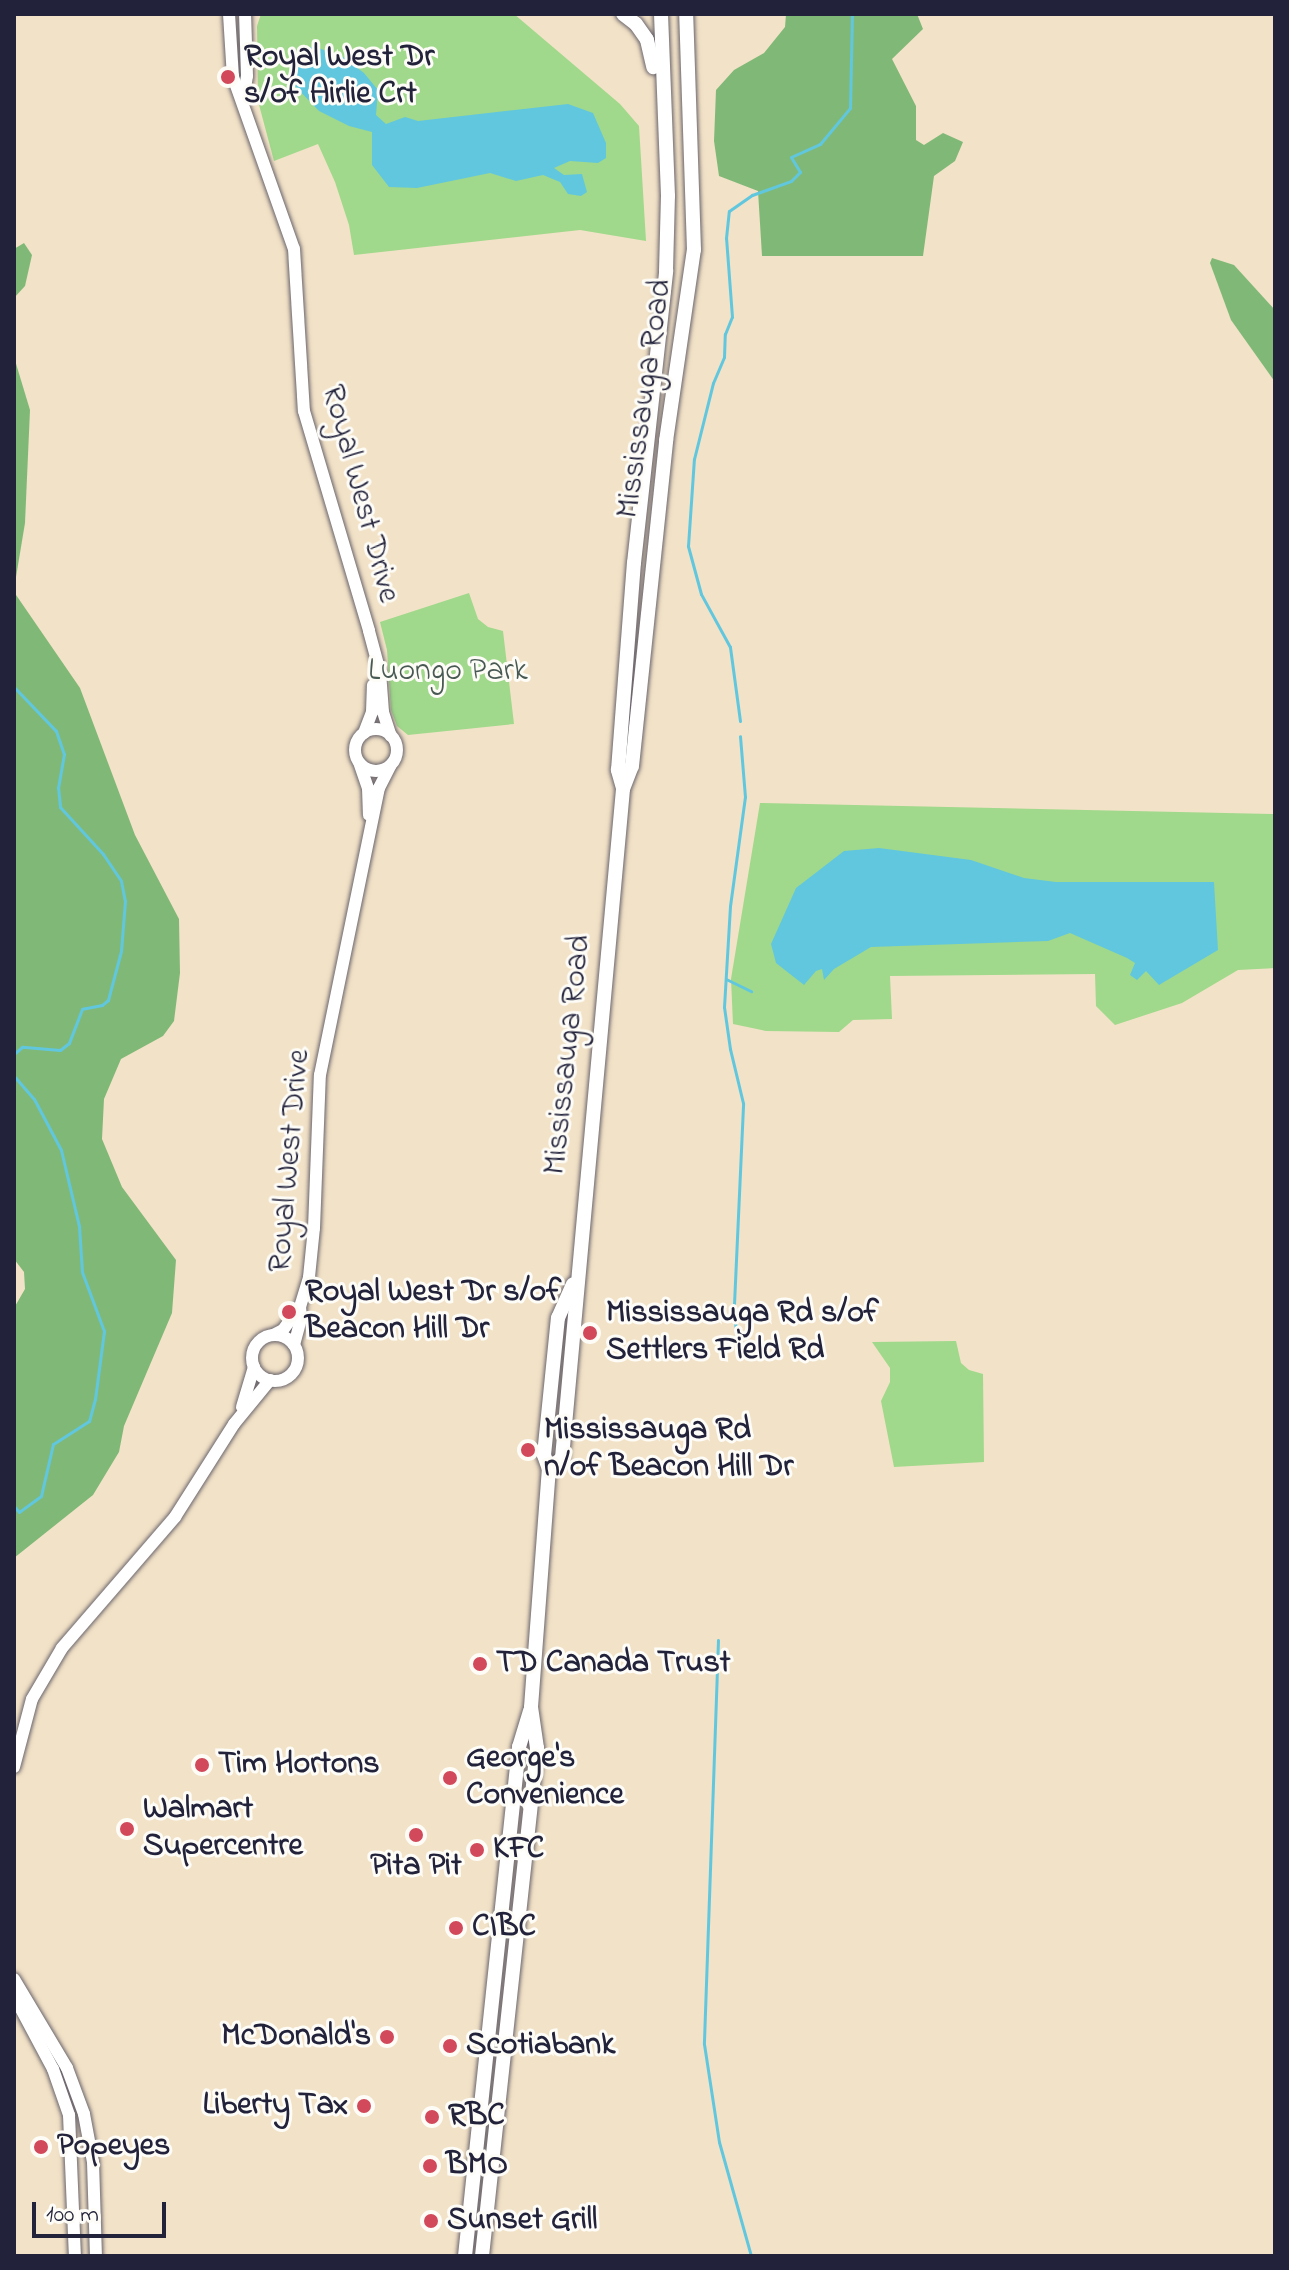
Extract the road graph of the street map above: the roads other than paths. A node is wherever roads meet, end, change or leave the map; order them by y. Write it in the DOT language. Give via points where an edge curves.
graph roads {
  1 [pos="245,14"];
  2 [pos="251,14"];
  3 [pos="623,14"];
  4 [pos="661,14"];
  5 [pos="686,14"];
  6 [pos="228,17"];
  7 [pos="245,29"];
  8 [pos="243,104"];
  9 [pos="663,104"];
  10 [pos="376,666"];
  11 [pos="364,733"];
  12 [pos="391,736"];
  13 [pos="360,765"];
  14 [pos="390,766"];
  15 [pos="623,789"];
  16 [pos="370,831"];
  17 [pos="300,1307"];
  18 [pos="273,1335"];
  19 [pos="294,1345"];
  20 [pos="254,1367"];
  21 [pos="270,1380"];
  22 [pos="234,1424"];
  23 [pos="531,1707"];
  24 [pos="14,1767"];
  25 [pos="14,1979"];
  26 [pos="14,1996"];
  27 [pos="75,2256"];
  28 [pos="96,2256"];
  29 [pos="465,2256"];
  30 [pos="482,2256"];
  1 -- 7 [label="street, Royal West Drive"];
  2 -- 7 [label="street"];
  3 -- 9 [label="main road" via="647,40 655,97"];
  4 -- 9 [label="main road, Mississauga Road"];
  5 -- 15 [label="main road, Mississauga Road" via="694,250 666,441 632,766"];
  6 -- 8 [label="street, Royal West Drive" via="233,77"];
  7 -- 8 [label="street, Royal West Drive"];
  8 -- 10 [label="street, Royal West Drive" via="294,249 304,411"];
  9 -- 15 [label="main road, Mississauga Road" via="666,271 634,563 618,770"];
  10 -- 11 [label="street, Royal West Drive" via="372,712"];
  10 -- 12 [label="street, Royal West Drive"];
  11 -- 12 [label="street" via="376,729"];
  11 -- 13 [label="street" via="355,748"];
  12 -- 14 [label="street" via="397,754"];
  13 -- 14 [label="street" via="372,771"];
  13 -- 16 [label="street, Royal West Drive" via="368,788"];
  14 -- 16 [label="street, Royal West Drive" via="379,788"];
  15 -- 23 [label="main road, Mississauga Road" via="575,1280 558,1318 544,1455 549,1469"];
  16 -- 17 [label="street, Royal West Drive" via="320,1075 312,1255"];
  17 -- 18 [label="street, Royal West Drive"];
  17 -- 19 [label="street, Royal West Drive"];
  18 -- 19 [label="street"];
  18 -- 20 [label="street" via="256,1345"];
  19 -- 21 [label="street" via="298,1360 292,1373"];
  20 -- 21 [label="street"];
  20 -- 22 [label="street"];
  21 -- 22 [label="street"];
  22 -- 24 [label="street" via="175,1517 54,1660 32,1699"];
  23 -- 29 [label="main road, Mississauga Road" via="519,1747"];
  23 -- 30 [label="main road, Mississauga Road" via="537,1748"];
  25 -- 28 [label="street" via="61,2056 84,2114 93,2162"];
  26 -- 27 [label="street" via="53,2069 69,2115"];
}
